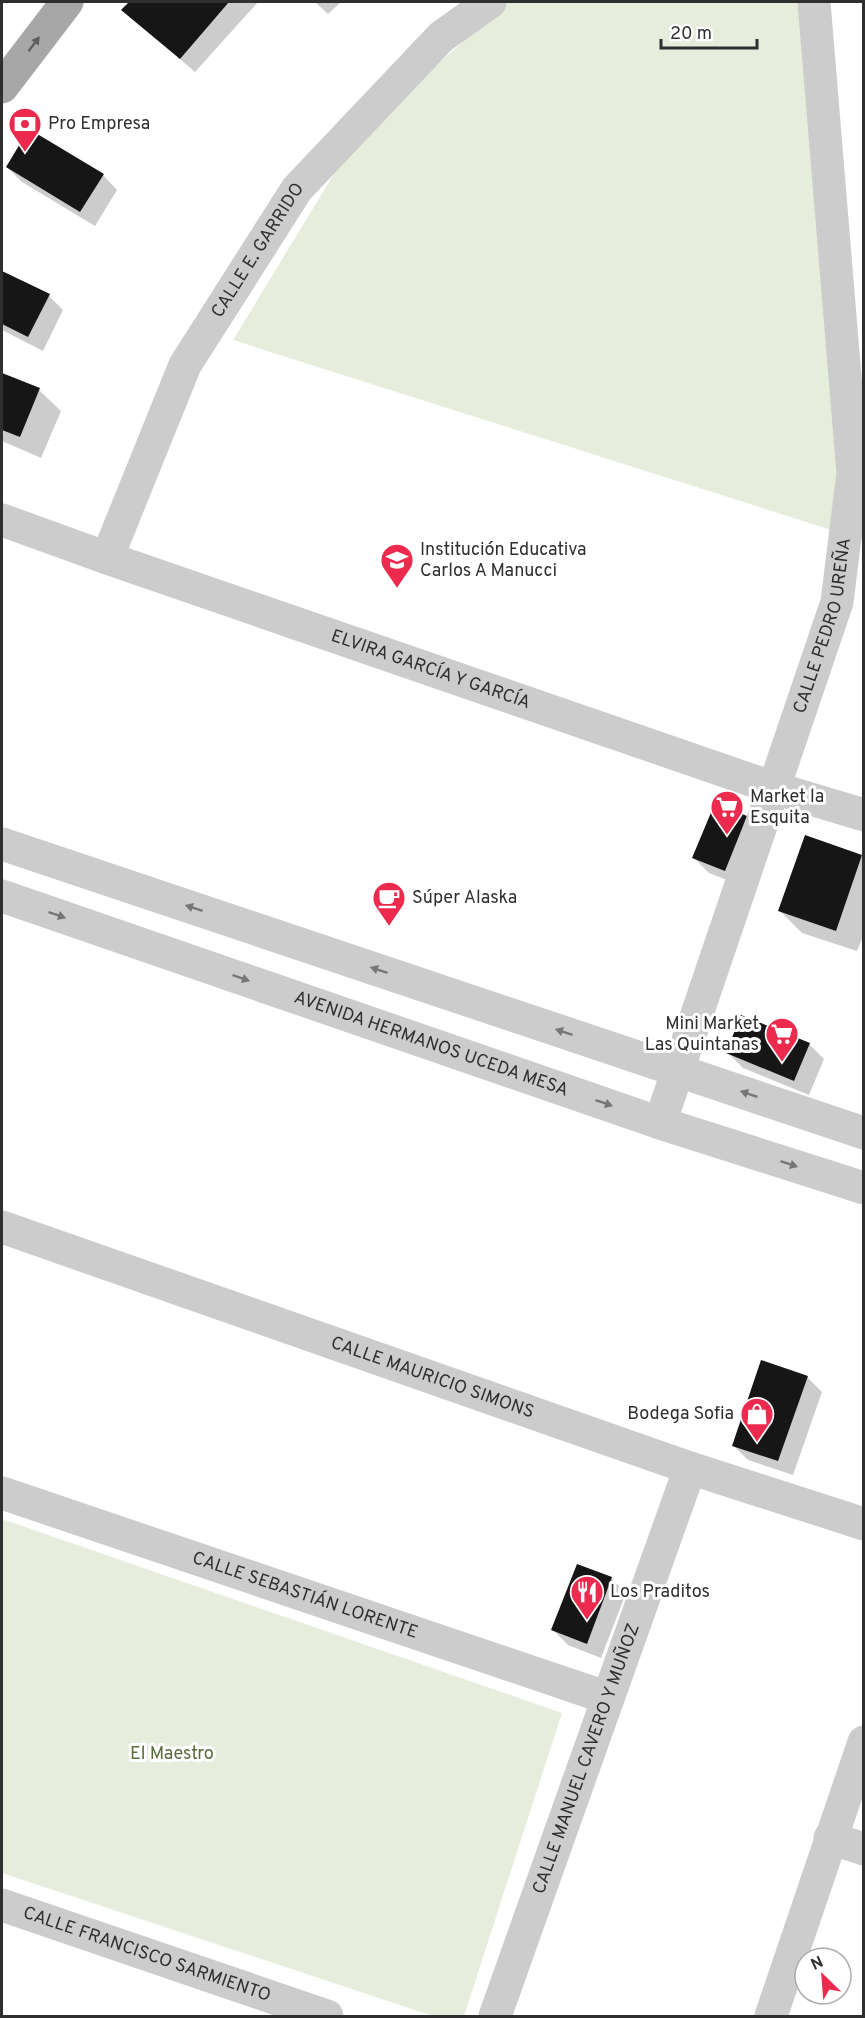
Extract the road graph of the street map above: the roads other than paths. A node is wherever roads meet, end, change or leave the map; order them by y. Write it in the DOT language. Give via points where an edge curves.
graph roads {
  1 [pos="68,2"];
  2 [pos="490,2"];
  3 [pos="814,2"];
  4 [pos="2,87"];
  5 [pos="2,520"];
  6 [pos="107,558"];
  7 [pos="774,788"];
  8 [pos="864,815"];
  9 [pos="2,844"];
  10 [pos="2,896"];
  11 [pos="679,1071"];
  12 [pos="660,1123"];
  13 [pos="864,1134"];
  14 [pos="864,1188"];
  15 [pos="2,1227"];
  16 [pos="690,1468"];
  17 [pos="2,1493"];
  18 [pos="864,1524"];
  19 [pos="608,1698"];
  20 [pos="864,1742"];
  21 [pos="830,1838"];
  22 [pos="864,1849"];
  23 [pos="2,1905"];
  24 [pos="327,2016"];
  25 [pos="495,2016"];
  26 [pos="771,2016"];
  4 -- 1 [label="main road, one-way"];
  2 -- 6 [label="street, CALLE E. GARRIDO" via="441,37 297,189 185,365"];
  3 -- 7 [label="street, CALLE PEDRO UREÑA" via="854,473 837,602"];
  5 -- 6 [label="street, ELVIRA GARCÍA Y GARCÍA"];
  6 -- 7 [label="street, ELVIRA GARCÍA Y GARCÍA"];
  7 -- 8 [label="street, ELVIRA GARCÍA Y GARCÍA"];
  7 -- 11 [label="street, CALLE PEDRO UREÑA"];
  11 -- 9 [label="street, one-way"];
  10 -- 12 [label="street, AVENIDA HERMANOS UCEDA MESA, one-way"];
  11 -- 12 [label="street, CALLE PEDRO UREÑA"];
  13 -- 11 [label="street, one-way"];
  12 -- 14 [label="street, AVENIDA HERMANOS UCEDA MESA, one-way"];
  15 -- 16 [label="street, CALLE MAURICIO SIMONS"];
  16 -- 18 [label="street, CALLE MAURICIO SIMONS"];
  16 -- 19 [label="street, CALLE MANUEL CAVERO Y MUÑOZ"];
  17 -- 19 [label="street, CALLE SEBASTIÁN LORENTE"];
  19 -- 25 [label="street, CALLE MANUEL CAVERO Y MUÑOZ"];
  20 -- 21 [label="street"];
  21 -- 22 [label="street"];
  21 -- 26 [label="street"];
  23 -- 24 [label="street, CALLE FRANCISCO SARMIENTO"];
}
